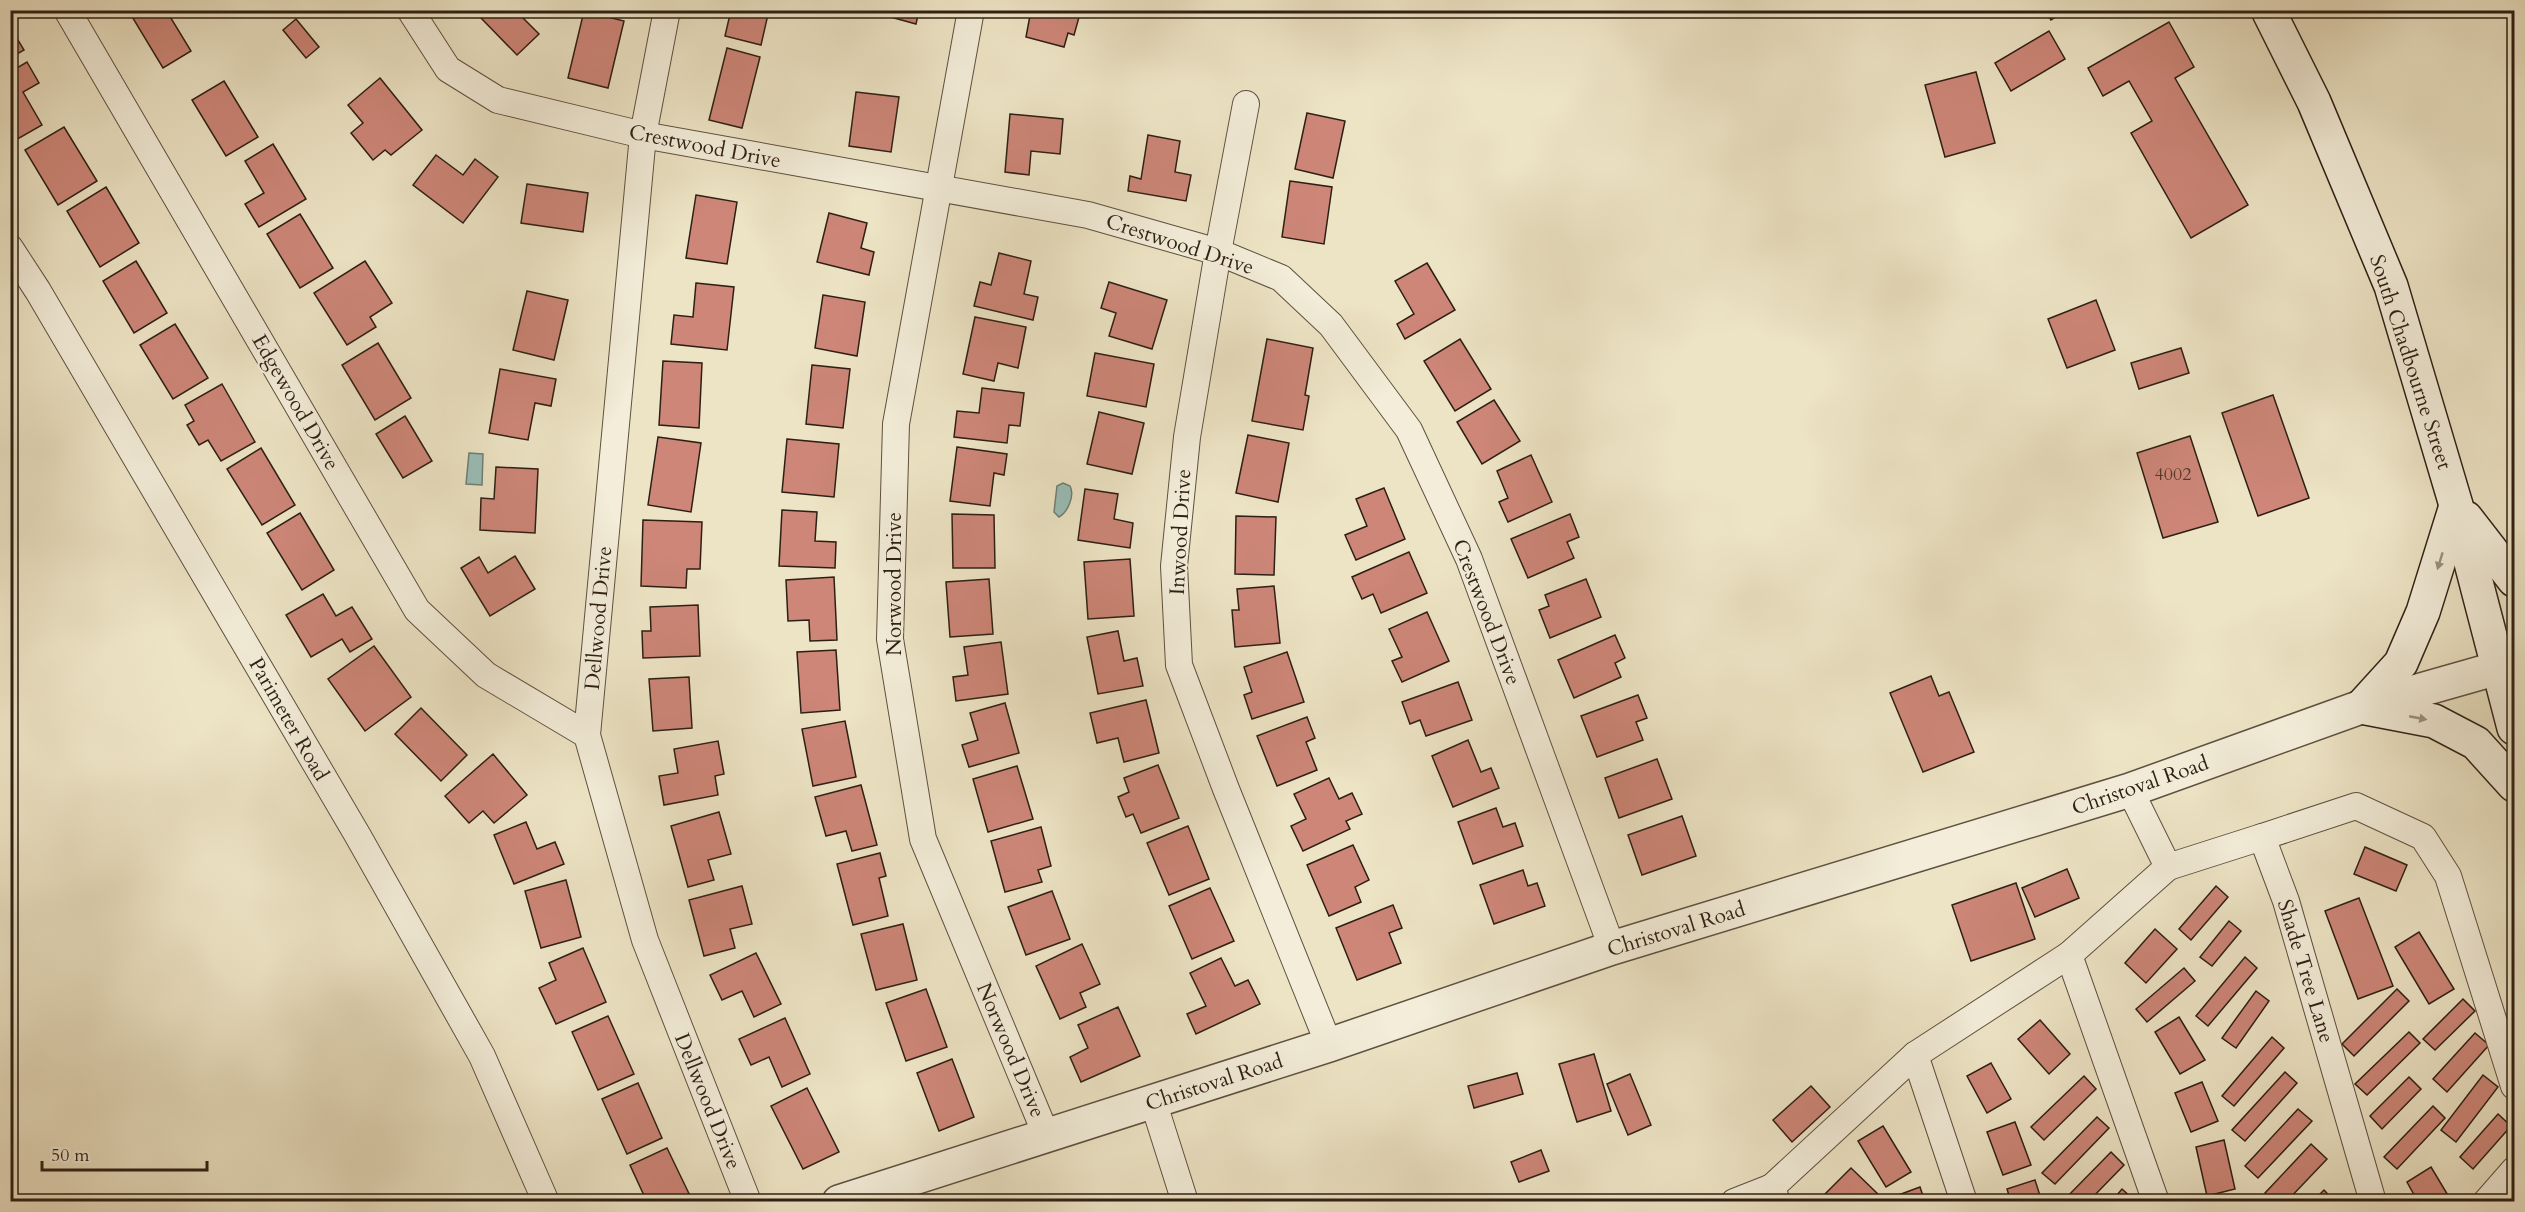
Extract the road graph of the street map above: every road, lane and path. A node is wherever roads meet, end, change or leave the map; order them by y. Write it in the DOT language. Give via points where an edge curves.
graph roads {
  1 [pos="68,10"];
  2 [pos="410,10"];
  3 [pos="667,10"];
  4 [pos="970,10"];
  5 [pos="2268,10"];
  6 [pos="1246,104"];
  7 [pos="643,135"];
  8 [pos="937,189"];
  9 [pos="10,248"];
  10 [pos="1218,252"];
  11 [pos="2456,505"];
  12 [pos="2514,580"];
  13 [pos="2506,665"];
  14 [pos="2361,707"];
  15 [pos="2514,728"];
  16 [pos="586,735"];
  17 [pos="2514,785"];
  18 [pos="2130,790"];
  19 [pos="2262,837"];
  20 [pos="2168,867"];
  21 [pos="1612,948"];
  22 [pos="2069,956"];
  23 [pos="1329,1045"];
  24 [pos="1915,1055"];
  25 [pos="2514,1086"];
  26 [pos="1153,1101"];
  27 [pos="1047,1137"];
  28 [pos="2514,1170"];
  29 [pos="899,1192"];
  30 [pos="1775,1194"];
  31 [pos="546,1202"];
  32 [pos="748,1202"];
  33 [pos="839,1202"];
  34 [pos="1185,1202"];
  35 [pos="1734,1202"];
  36 [pos="1964,1202"];
  37 [pos="2156,1202"];
  38 [pos="2373,1202"];
  39 [pos="2486,1202"];
  1 -- 16 [label="street, Edgewood Drive" via="417,610 486,675"];
  2 -- 7 [label="street, Crestwood Drive" via="448,69 498,100"];
  3 -- 7 [label="street, Dellwood Drive"];
  4 -- 8 [label="street, Norwood Drive"];
  5 -- 11 [label="street, South Chadbourne Street" via="2314,102 2391,286"];
  6 -- 10 [label="street, Inwood Drive"];
  7 -- 8 [label="street, Crestwood Drive"];
  7 -- 16 [label="street, Dellwood Drive"];
  8 -- 10 [label="street, Crestwood Drive" via="1088,215"];
  8 -- 27 [label="street, Norwood Drive" via="896,424 890,639 923,840"];
  9 -- 31 [label="street, Parimeter Road" via="340,805 482,1056"];
  10 -- 21 [label="street, Crestwood Drive" via="1281,278 1331,325 1409,430 1469,559"];
  10 -- 23 [label="street, Inwood Drive" via="1186,437 1174,566 1179,665"];
  11 -- 12 [label="street"];
  11 -- 13 [label="street, South Chadbourne Street"];
  11 -- 14 [label="street, one-way" via="2423,612 2401,663"];
  13 -- 14 [label="street, Christoval Road"];
  13 -- 15 [label="street, South Chadbourne Street"];
  14 -- 17 [label="street, one-way" via="2434,721 2476,743"];
  14 -- 18 [label="street, Christoval Road"];
  16 -- 32 [label="street, Dellwood Drive" via="645,940"];
  18 -- 20 [label="street"];
  18 -- 21 [label="street, Christoval Road"];
  19 -- 20 [label="street"];
  19 -- 25 [label="street" via="2356,806 2423,837 2448,876"];
  19 -- 38 [label="street, Shade Tree Lane" via="2286,902"];
  20 -- 22 [label="street"];
  21 -- 23 [label="street, Christoval Road"];
  22 -- 24 [label="street"];
  22 -- 37 [label="street"];
  23 -- 26 [label="street, Christoval Road"];
  24 -- 30 [label="street"];
  24 -- 36 [label="street"];
  26 -- 27 [label="street, Christoval Road"];
  26 -- 34 [label="street"];
  27 -- 29 [label="street, Christoval Road"];
  28 -- 39 [label="street"];
  29 -- 33 [label="street, Christoval Road"];
  30 -- 35 [label="street"];
}
